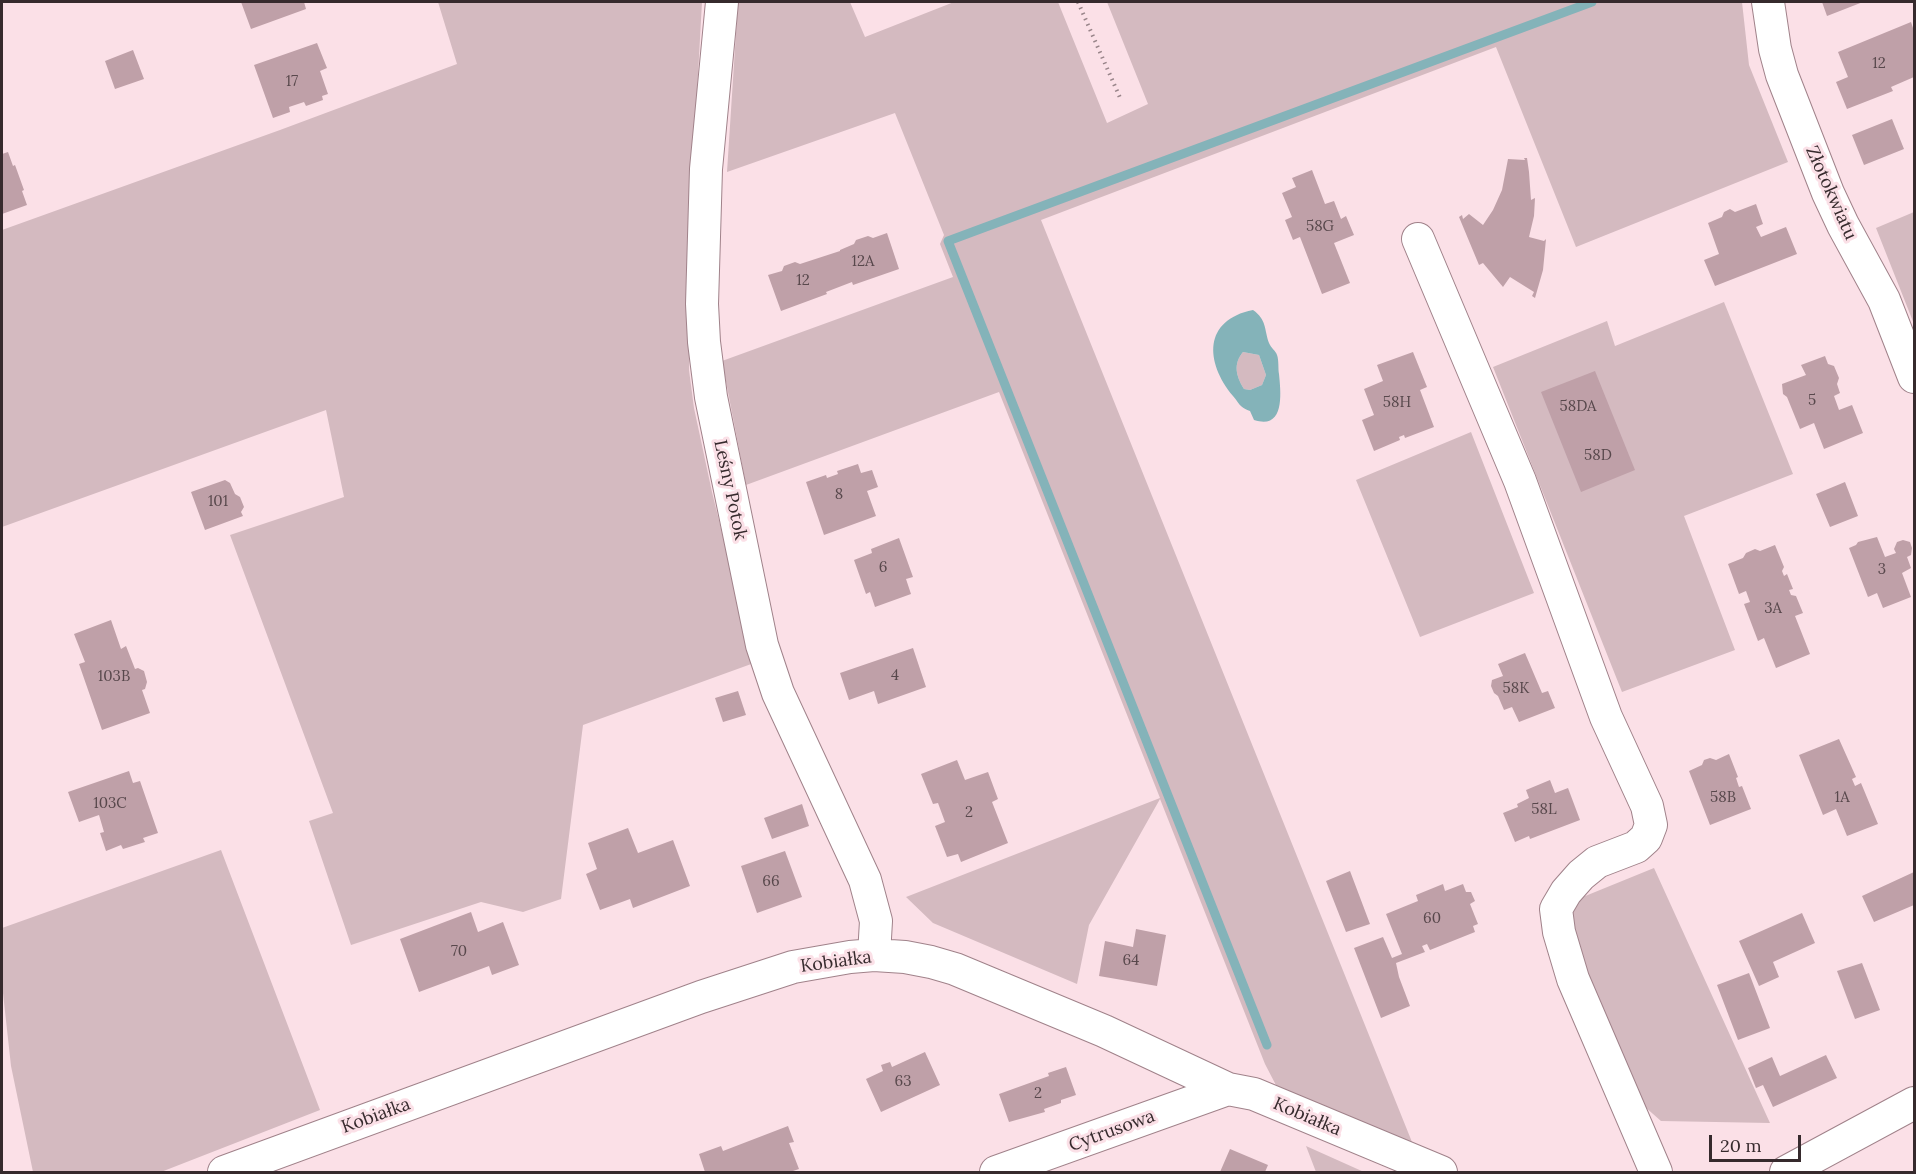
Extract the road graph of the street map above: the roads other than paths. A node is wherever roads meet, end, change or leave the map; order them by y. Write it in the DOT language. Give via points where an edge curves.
graph roads {
  1 [pos="722,2"];
  2 [pos="1768,2"];
  3 [pos="1418,239"];
  4 [pos="1914,377"];
  5 [pos="874,955"];
  6 [pos="1228,1089"];
  7 [pos="1911,1113"];
  8 [pos="224,1173"];
  9 [pos="996,1173"];
  10 [pos="1441,1173"];
  11 [pos="1656,1173"];
  12 [pos="1786,1173"];
  1 -- 5 [label="street, Leśny Potok" via="706,169 704,342 711,397 762,645 778,693 865,880 876,921"];
  2 -- 4 [label="street, Złotokwiatu" via="1782,75 1828,194 1884,300"];
  3 -- 11 [label="street" via="1520,481 1606,717 1647,806 1651,825 1646,838 1635,848 1597,862 1566,892 1556,909 1573,979"];
  5 -- 6 [label="street, Kobiałka" via="931,962 972,975"];
  5 -- 8 [label="street, Kobiałka" via="825,960 701,997"];
  6 -- 9 [label="street, Cytrusowa"];
  6 -- 10 [label="street, Kobiałka" via="1254,1094"];
  7 -- 12 [label="street"];
}
